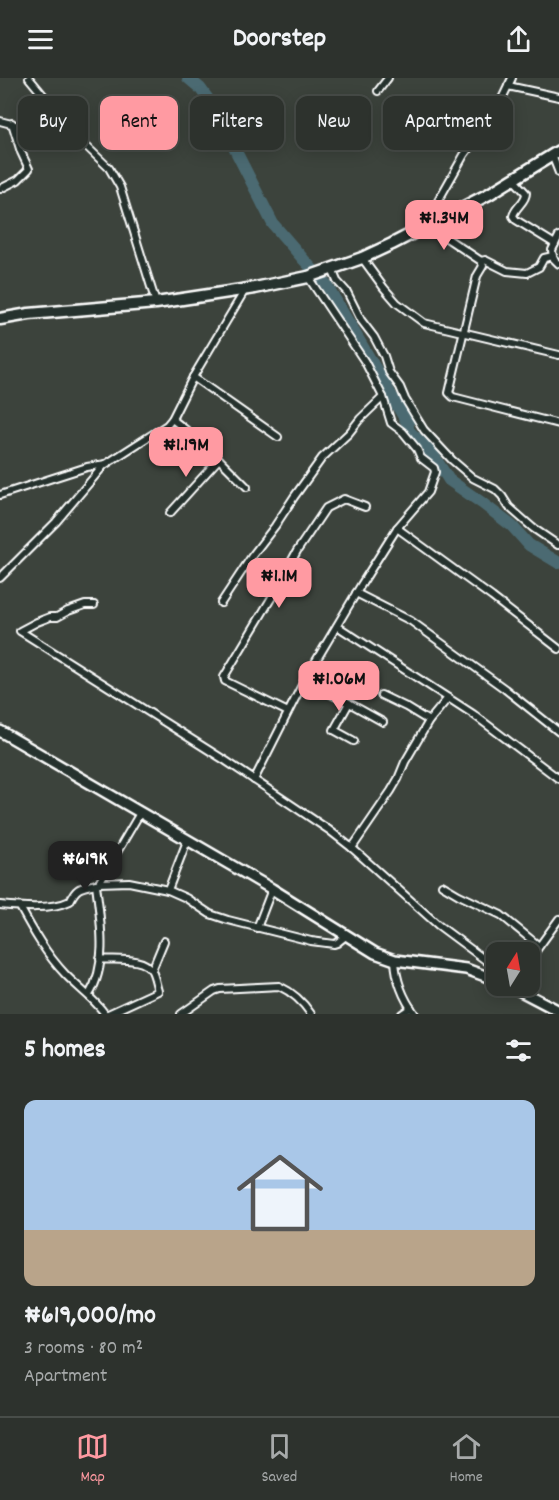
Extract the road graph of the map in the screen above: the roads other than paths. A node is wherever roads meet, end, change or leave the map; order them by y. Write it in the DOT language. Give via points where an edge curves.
graph roads {
  1 [pos="29,78"];
  2 [pos="388,78"];
  3 [pos="512,78"];
  4 [pos="508,86"];
  5 [pos="378,92"];
  6 [pos="44,96"];
  7 [pos="559,97"];
  8 [pos="0,121"];
  9 [pos="12,123"];
  10 [pos="18,125"];
  11 [pos="88,148"];
  12 [pos="555,153"];
  13 [pos="559,173"];
  14 [pos="513,179"];
  15 [pos="0,189"];
  16 [pos="438,221"];
  17 [pos="559,236"];
  18 [pos="555,244"];
  19 [pos="553,256"];
  20 [pos="362,258"];
  21 [pos="481,261"];
  22 [pos="559,264"];
  23 [pos="332,269"];
  24 [pos="310,276"];
  25 [pos="246,290"];
  26 [pos="156,303"];
  27 [pos="0,319"];
  28 [pos="464,332"];
  29 [pos="559,355"];
  30 [pos="193,377"];
  31 [pos="383,397"];
  32 [pos="172,419"];
  33 [pos="559,424"];
  34 [pos="278,437"];
  35 [pos="219,459"];
  36 [pos="106,464"];
  37 [pos="247,487"];
  38 [pos="0,495"];
  39 [pos="365,507"];
  40 [pos="170,513"];
  41 [pos="397,528"];
  42 [pos="558,545"];
  43 [pos="0,578"];
  44 [pos="356,593"];
  45 [pos="221,603"];
  46 [pos="94,605"];
  47 [pos="338,626"];
  48 [pos="559,649"];
  49 [pos="304,681"];
  50 [pos="381,695"];
  51 [pos="448,698"];
  52 [pos="349,703"];
  53 [pos="288,712"];
  54 [pos="429,721"];
  55 [pos="383,722"];
  56 [pos="0,731"];
  57 [pos="559,732"];
  58 [pos="354,741"];
  59 [pos="559,779"];
  60 [pos="254,780"];
  61 [pos="140,813"];
  62 [pos="187,841"];
  63 [pos="352,848"];
  64 [pos="98,884"];
  65 [pos="442,885"];
  66 [pos="272,889"];
  67 [pos="168,890"];
  68 [pos="0,905"];
  69 [pos="20,907"];
  70 [pos="559,919"];
  71 [pos="257,928"];
  72 [pos="347,935"];
  73 [pos="164,941"];
  74 [pos="535,942"];
  75 [pos="540,944"];
  76 [pos="100,959"];
  77 [pos="395,960"];
  78 [pos="486,961"];
  79 [pos="152,970"];
  80 [pos="486,976"];
  81 [pos="90,995"];
  82 [pos="530,996"];
  83 [pos="413,1011"];
  84 [pos="559,1011"];
  85 [pos="107,1014"];
  86 [pos="181,1014"];
  87 [pos="311,1014"];
  88 [pos="402,1014"];
  1 -- 6 [label="street"];
  2 -- 5 [label="street"];
  3 -- 4 [label="street"];
  4 -- 7 [label="street"];
  4 -- 16 [label="street" via="433,210"];
  8 -- 9 [label="street"];
  9 -- 10 [label="street"];
  9 -- 15 [label="street" via="29,169"];
  11 -- 26 [label="street" via="109,168 120,187"];
  12 -- 13 [label="street"];
  12 -- 14 [label="main road"];
  14 -- 16 [label="main road"];
  14 -- 18 [label="street" via="526,193 513,216"];
  16 -- 20 [label="main road"];
  16 -- 21 [label="street" via="445,237"];
  17 -- 18 [label="street"];
  18 -- 19 [label="street"];
  19 -- 21 [label="street" via="544,258 527,273 507,271"];
  19 -- 22 [label="street"];
  20 -- 23 [label="main road"];
  20 -- 28 [label="street" via="398,303 424,322"];
  21 -- 28 [label="street" via="483,266"];
  23 -- 24 [label="main road"];
  23 -- 42 [label="street" via="424,430 452,460 473,478 495,489 509,507"];
  24 -- 25 [label="main road"];
  24 -- 31 [label="street"];
  25 -- 26 [label="main road"];
  25 -- 30 [label="street"];
  26 -- 27 [label="main road"];
  28 -- 29 [label="street"];
  28 -- 33 [label="street" via="449,393 453,397"];
  30 -- 32 [label="street"];
  30 -- 34 [label="street"];
  31 -- 41 [label="street" via="391,423 435,472 428,492"];
  31 -- 45 [label="street" via="322,458"];
  32 -- 35 [label="street"];
  32 -- 36 [label="street"];
  35 -- 37 [label="street"];
  35 -- 40 [label="street"];
  36 -- 38 [label="street"];
  36 -- 43 [label="street"];
  39 -- 53 [label="street" via="344,499 326,508 224,677 225,681"];
  41 -- 44 [label="street"];
  41 -- 48 [label="street"];
  44 -- 47 [label="street"];
  44 -- 57 [label="street" via="411,621"];
  46 -- 60 [label="street" via="50,617 20,631"];
  47 -- 49 [label="street"];
  47 -- 51 [label="street"];
  49 -- 52 [label="street"];
  49 -- 53 [label="street"];
  50 -- 54 [label="street"];
  51 -- 54 [label="street"];
  51 -- 59 [label="street"];
  52 -- 55 [label="street"];
  52 -- 58 [label="street" via="334,730"];
  53 -- 60 [label="street"];
  54 -- 63 [label="street" via="392,791"];
  56 -- 61 [label="street"];
  60 -- 63 [label="street"];
  61 -- 62 [label="street"];
  61 -- 64 [label="street"];
  62 -- 66 [label="street"];
  62 -- 67 [label="street"];
  63 -- 78 [label="street" via="438,925"];
  64 -- 67 [label="street" via="129,882"];
  64 -- 69 [label="street" via="75,891 65,903"];
  64 -- 76 [label="street" via="103,942"];
  65 -- 74 [label="street" via="501,915"];
  66 -- 71 [label="street"];
  66 -- 72 [label="street"];
  67 -- 71 [label="street" via="210,914"];
  68 -- 69 [label="street"];
  69 -- 81 [label="street" via="63,973"];
  70 -- 75 [label="street"];
  71 -- 72 [label="street" via="329,944"];
  72 -- 77 [label="street" via="375,953"];
  73 -- 79 [label="street"];
  76 -- 79 [label="street" via="125,959"];
  76 -- 81 [label="street"];
  77 -- 80 [label="street" via="466,969"];
  77 -- 83 [label="street" via="400,989"];
  79 -- 85 [label="street" via="158,991"];
  81 -- 85 [label="street"];
  82 -- 84 [label="street"];
  83 -- 88 [label="street"];
  86 -- 87 [label="street" via="220,989 279,986"];
}
